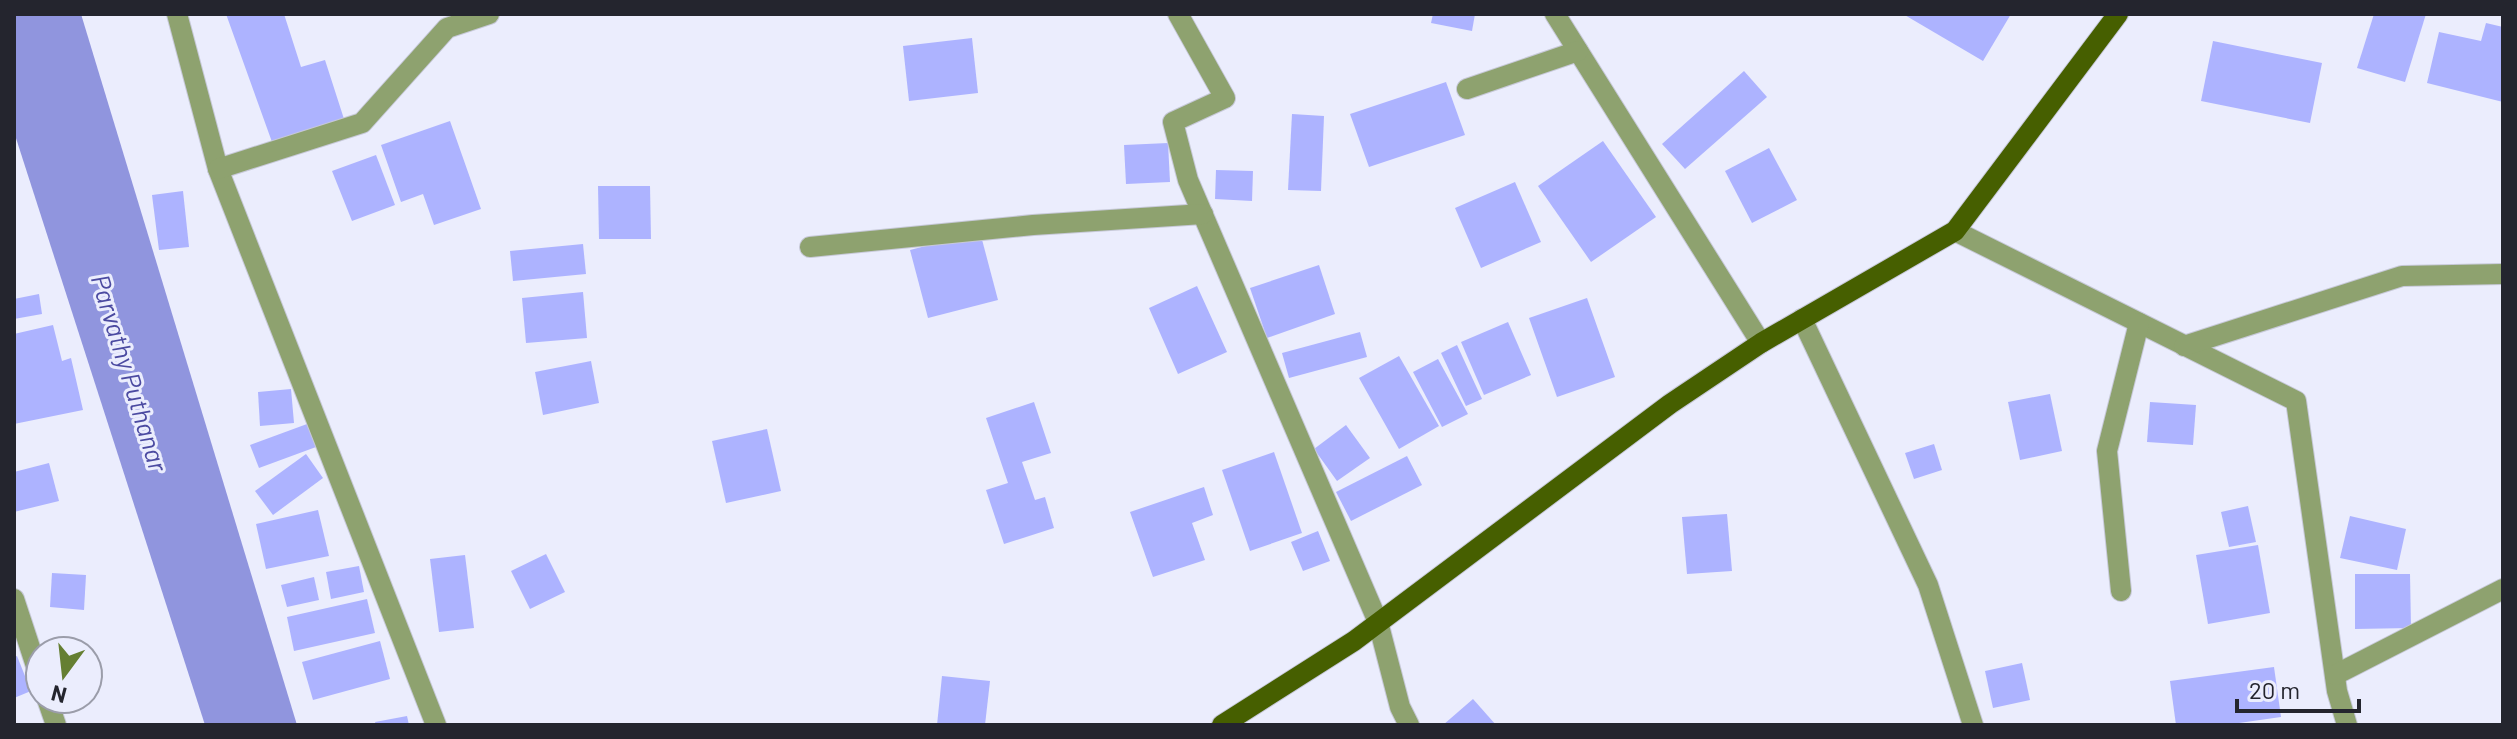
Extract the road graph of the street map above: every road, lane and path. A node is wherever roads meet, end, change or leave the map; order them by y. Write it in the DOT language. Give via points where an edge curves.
graph roads {
  1 [pos="177,14"];
  2 [pos="489,14"];
  3 [pos="1178,14"];
  4 [pos="1555,14"];
  5 [pos="2118,14"];
  6 [pos="1578,51"];
  7 [pos="1467,89"];
  8 [pos="218,169"];
  9 [pos="1203,214"];
  10 [pos="1955,231"];
  11 [pos="810,247"];
  12 [pos="2503,274"];
  13 [pos="1802,319"];
  14 [pos="2139,323"];
  15 [pos="1761,343"];
  16 [pos="2184,346"];
  17 [pos="2503,589"];
  18 [pos="2121,591"];
  19 [pos="14,599"];
  20 [pos="1378,622"];
  21 [pos="19,632"];
  22 [pos="2335,675"];
  23 [pos="436,725"];
  24 [pos="1222,725"];
  25 [pos="1409,725"];
  26 [pos="1973,725"];
  27 [pos="2347,725"];
  1 -- 8 [label="street"];
  2 -- 8 [label="street" via="447,28 362,123"];
  3 -- 9 [label="street" via="1225,98 1173,122"];
  4 -- 6 [label="street"];
  5 -- 10 [label="main road"];
  6 -- 7 [label="street"];
  6 -- 15 [label="street"];
  8 -- 23 [label="street"];
  9 -- 11 [label="street"];
  9 -- 20 [label="street"];
  10 -- 13 [label="main road"];
  10 -- 14 [label="street"];
  12 -- 16 [label="street" via="2402,276"];
  13 -- 15 [label="main road"];
  13 -- 26 [label="street" via="1928,585"];
  14 -- 16 [label="street"];
  14 -- 18 [label="street" via="2107,451"];
  15 -- 20 [label="main road" via="1670,404"];
  16 -- 22 [label="street" via="2296,401"];
  17 -- 22 [label="street"];
  19 -- 21 [label="street"];
  20 -- 24 [label="main road"];
  20 -- 25 [label="street"];
  22 -- 27 [label="street"];
}
